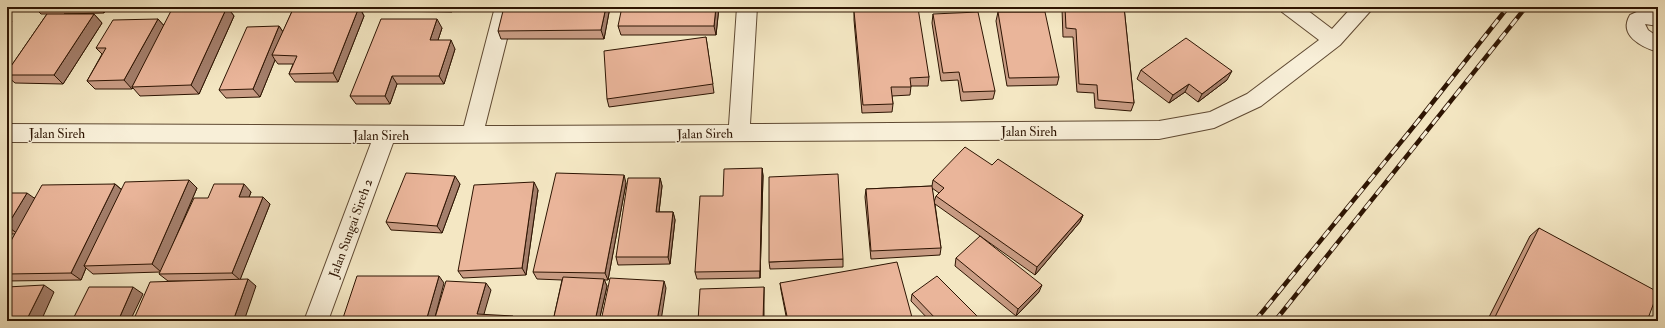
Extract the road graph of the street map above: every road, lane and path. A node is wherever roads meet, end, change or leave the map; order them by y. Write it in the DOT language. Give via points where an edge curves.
graph roads {
  1 [pos="505,7"];
  2 [pos="747,7"];
  3 [pos="1288,7"];
  4 [pos="1364,7"];
  5 [pos="1658,19"];
  6 [pos="1333,40"];
  7 [pos="1658,45"];
  8 [pos="7,133"];
  9 [pos="739,133"];
  10 [pos="385,135"];
  11 [pos="472,135"];
  12 [pos="316,321"];
  1 -- 11 [label="street"];
  2 -- 9 [label="street"];
  3 -- 6 [label="street"];
  4 -- 6 [label="street, Jalan Sireh"];
  5 -- 7 [label="street" via="1641,18 1634,24 1643,38"];
  6 -- 9 [label="street, Jalan Sireh" via="1254,100 1214,120 1159,130"];
  8 -- 10 [label="street, Jalan Sireh"];
  9 -- 11 [label="street, Jalan Sireh"];
  10 -- 11 [label="street, Jalan Sireh"];
  10 -- 12 [label="street, Jalan Sungai Sireh 2"];
}
